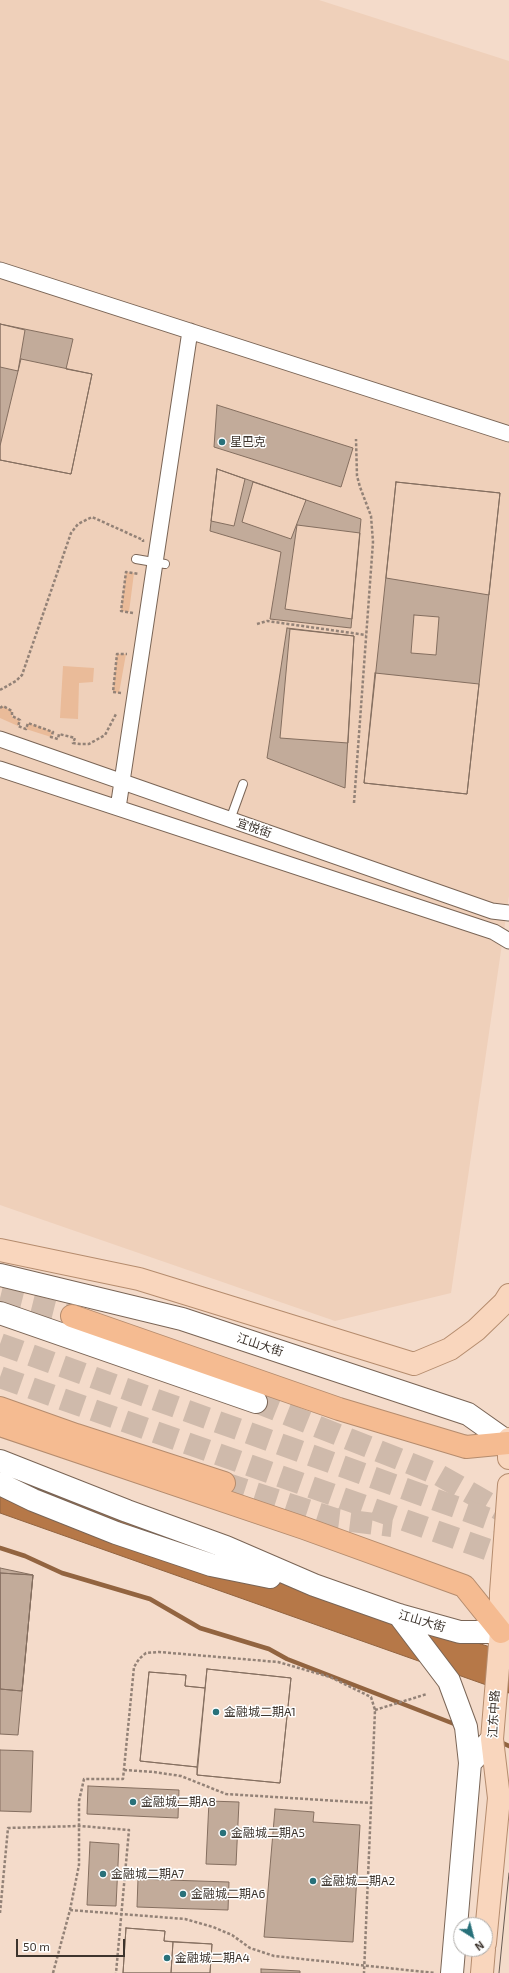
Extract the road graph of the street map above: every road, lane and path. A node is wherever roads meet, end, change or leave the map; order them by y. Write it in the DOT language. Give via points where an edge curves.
graph roads {
  1 [pos="0,270"];
  2 [pos="190,331"];
  3 [pos="509,434"];
  4 [pos="356,439"];
  5 [pos="149,561"];
  6 [pos="133,620"];
  7 [pos="257,624"];
  8 [pos="366,635"];
  9 [pos="131,654"];
  10 [pos="0,690"];
  11 [pos="122,700"];
  12 [pos="0,708"];
  13 [pos="117,713"];
  14 [pos="0,739"];
  15 [pos="0,769"];
  16 [pos="122,782"];
  17 [pos="243,784"];
  18 [pos="354,803"];
  19 [pos="118,808"];
  20 [pos="230,820"];
  21 [pos="509,913"];
  22 [pos="509,940"];
  23 [pos="0,1250"];
  24 [pos="0,1275"];
  25 [pos="509,1295"];
  26 [pos="0,1313"];
  27 [pos="72,1316"];
  28 [pos="256,1402"];
  29 [pos="0,1408"];
  30 [pos="0,1426"];
  31 [pos="509,1446"];
  32 [pos="0,1461"];
  33 [pos="224,1483"];
  34 [pos="0,1484"];
  35 [pos="509,1485"];
  36 [pos="314,1585"];
  37 [pos="399,1615"];
  38 [pos="505,1634"];
  39 [pos="427,1694"];
  40 [pos="375,1710"];
  41 [pos="492,1739"];
  42 [pos="470,1763"];
  43 [pos="124,1770"];
  44 [pos="371,1803"];
  45 [pos="80,1826"];
  46 [pos="70,1910"];
  47 [pos="0,1912"];
  48 [pos="122,1914"];
  49 [pos="487,1917"];
  50 [pos="483,1957"];
  51 [pos="365,1965"];
  52 [pos="53,1973"];
  53 [pos="116,1973"];
  54 [pos="364,1973"];
  55 [pos="437,1973"];
  56 [pos="452,1973"];
  57 [pos="482,1973"];
  1 -- 2 [label="street"];
  2 -- 3 [label="street"];
  2 -- 5 [label="street"];
  4 -- 8 [label="path" via="357,476 371,516 373,532"];
  5 -- 6 [label="path" via="140,574 126,572 121,611 134,613"];
  5 -- 10 [label="path" via="143,540 92,517 78,524 71,533 22,675 8,687"];
  5 -- 16 [label="street"];
  7 -- 8 [label="path" via="267,621"];
  8 -- 18 [label="path"];
  9 -- 11 [label="path" via="117,654 113,692 124,693"];
  12 -- 13 [label="path" via="3,706 12,711 12,716 20,720 18,726 26,729 28,723 53,732 52,737 58,739 59,734 75,738 73,744 89,744 105,735"];
  14 -- 16 [label="street, 宜悦街"];
  15 -- 19 [label="street, 宜悦街"];
  16 -- 19 [label="street"];
  16 -- 20 [label="street, 宜悦街"];
  17 -- 20 [label="lane"];
  19 -- 22 [label="street, 宜悦街" via="494,932"];
  20 -- 21 [label="street, 宜悦街" via="492,911"];
  23 -- 25 [label="main road" via="139,1279 414,1364 450,1349 476,1330"];
  24 -- 31 [label="main road, 江山大街" via="182,1319 468,1414"];
  26 -- 28 [label="main road"];
  27 -- 31 [label="highway" via="339,1409 466,1447"];
  29 -- 33 [label="highway"];
  30 -- 38 [label="highway" via="304,1528 464,1586"];
  32 -- 36 [label="main road, 江山大街" via="226,1548"];
  34 -- 36 [label="main road, 江山大街" via="116,1533 211,1565"];
  35 -- 38 [label="main road, 江东中路" via="501,1593"];
  36 -- 37 [label="main road, 江山大街"];
  37 -- 38 [label="main road, 江山大街" via="460,1632"];
  37 -- 42 [label="main road" via="449,1681 466,1726"];
  38 -- 41 [label="main road, 江东中路"];
  39 -- 40 [label="path"];
  40 -- 43 [label="path" via="371,1697 359,1690 330,1676 278,1662 146,1653 134,1667"];
  40 -- 44 [label="path"];
  41 -- 42 [label="main road"];
  41 -- 49 [label="main road, 江东中路" via="498,1798"];
  42 -- 56 [label="main road"];
  43 -- 44 [label="path" via="181,1776 226,1794"];
  43 -- 45 [label="path" via="123,1779 84,1779 79,1801"];
  44 -- 51 [label="path"];
  45 -- 46 [label="path" via="79,1865"];
  45 -- 47 [label="path" via="8,1828"];
  45 -- 48 [label="path" via="129,1830"];
  46 -- 48 [label="path"];
  46 -- 52 [label="path"];
  48 -- 51 [label="path" via="185,1919 213,1927 232,1935 250,1948 274,1956"];
  48 -- 53 [label="path"];
  50 -- 57 [label="main road"];
  51 -- 54 [label="path"];
  51 -- 55 [label="path"];
}
